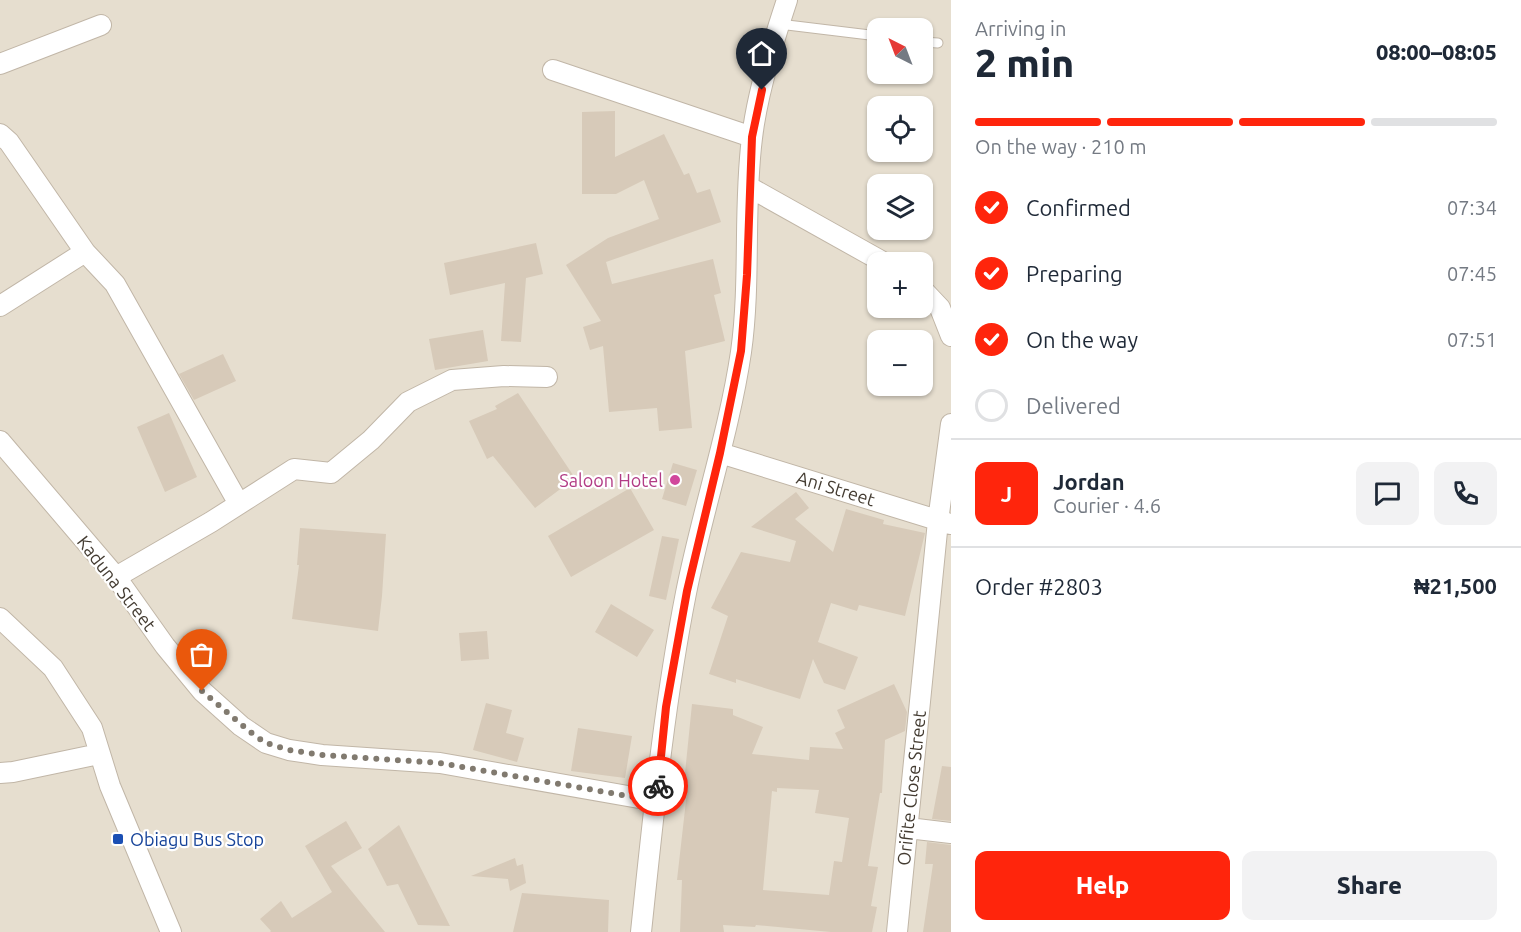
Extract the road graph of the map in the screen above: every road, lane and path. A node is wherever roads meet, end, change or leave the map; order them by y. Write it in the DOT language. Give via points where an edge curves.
graph roads {
  1 [pos="788,0"];
  2 [pos="779,24"];
  3 [pos="100,25"];
  4 [pos="867,35"];
  5 [pos="933,43"];
  6 [pos="938,44"];
  7 [pos="0,64"];
  8 [pos="553,70"];
  9 [pos="0,134"];
  10 [pos="752,137"];
  11 [pos="749,187"];
  12 [pos="85,252"];
  13 [pos="867,253"];
  14 [pos="933,301"];
  15 [pos="0,306"];
  16 [pos="951,336"];
  17 [pos="547,376"];
  18 [pos="951,424"];
  19 [pos="0,441"];
  20 [pos="720,453"];
  21 [pos="239,504"];
  22 [pos="944,523"];
  23 [pos="116,577"];
  24 [pos="0,618"];
  25 [pos="99,754"];
  26 [pos="0,773"];
  27 [pos="656,801"];
  28 [pos="908,828"];
  29 [pos="951,832"];
  30 [pos="171,932"];
  31 [pos="641,932"];
  32 [pos="897,932"];
  1 -- 2 [label="street"];
  2 -- 4 [label="lane"];
  2 -- 10 [label="street"];
  3 -- 7 [label="street"];
  5 -- 6 [label="lane"];
  8 -- 10 [label="street"];
  9 -- 12 [label="street"];
  10 -- 11 [label="street"];
  11 -- 13 [label="street"];
  11 -- 20 [label="street" via="741,351"];
  12 -- 15 [label="street"];
  12 -- 21 [label="street" via="115,284"];
  14 -- 16 [label="street"];
  17 -- 21 [label="street" via="452,380 408,402 331,473 294,469"];
  18 -- 22 [label="street, Orifite Close Street"];
  19 -- 23 [label="street, Kaduna Street"];
  20 -- 22 [label="street, Ani Street"];
  20 -- 27 [label="street" via="687,591 666,707"];
  21 -- 23 [label="street"];
  22 -- 28 [label="street, Orifite Close Street" via="925,645"];
  23 -- 27 [label="street, Kaduna Street" via="202,691 266,743 322,755 440,763"];
  24 -- 25 [label="street" via="53,668 92,728"];
  25 -- 26 [label="street"];
  25 -- 30 [label="street"];
  27 -- 31 [label="street"];
  28 -- 29 [label="street"];
  28 -- 32 [label="street, Orifite Close Street"];
}
